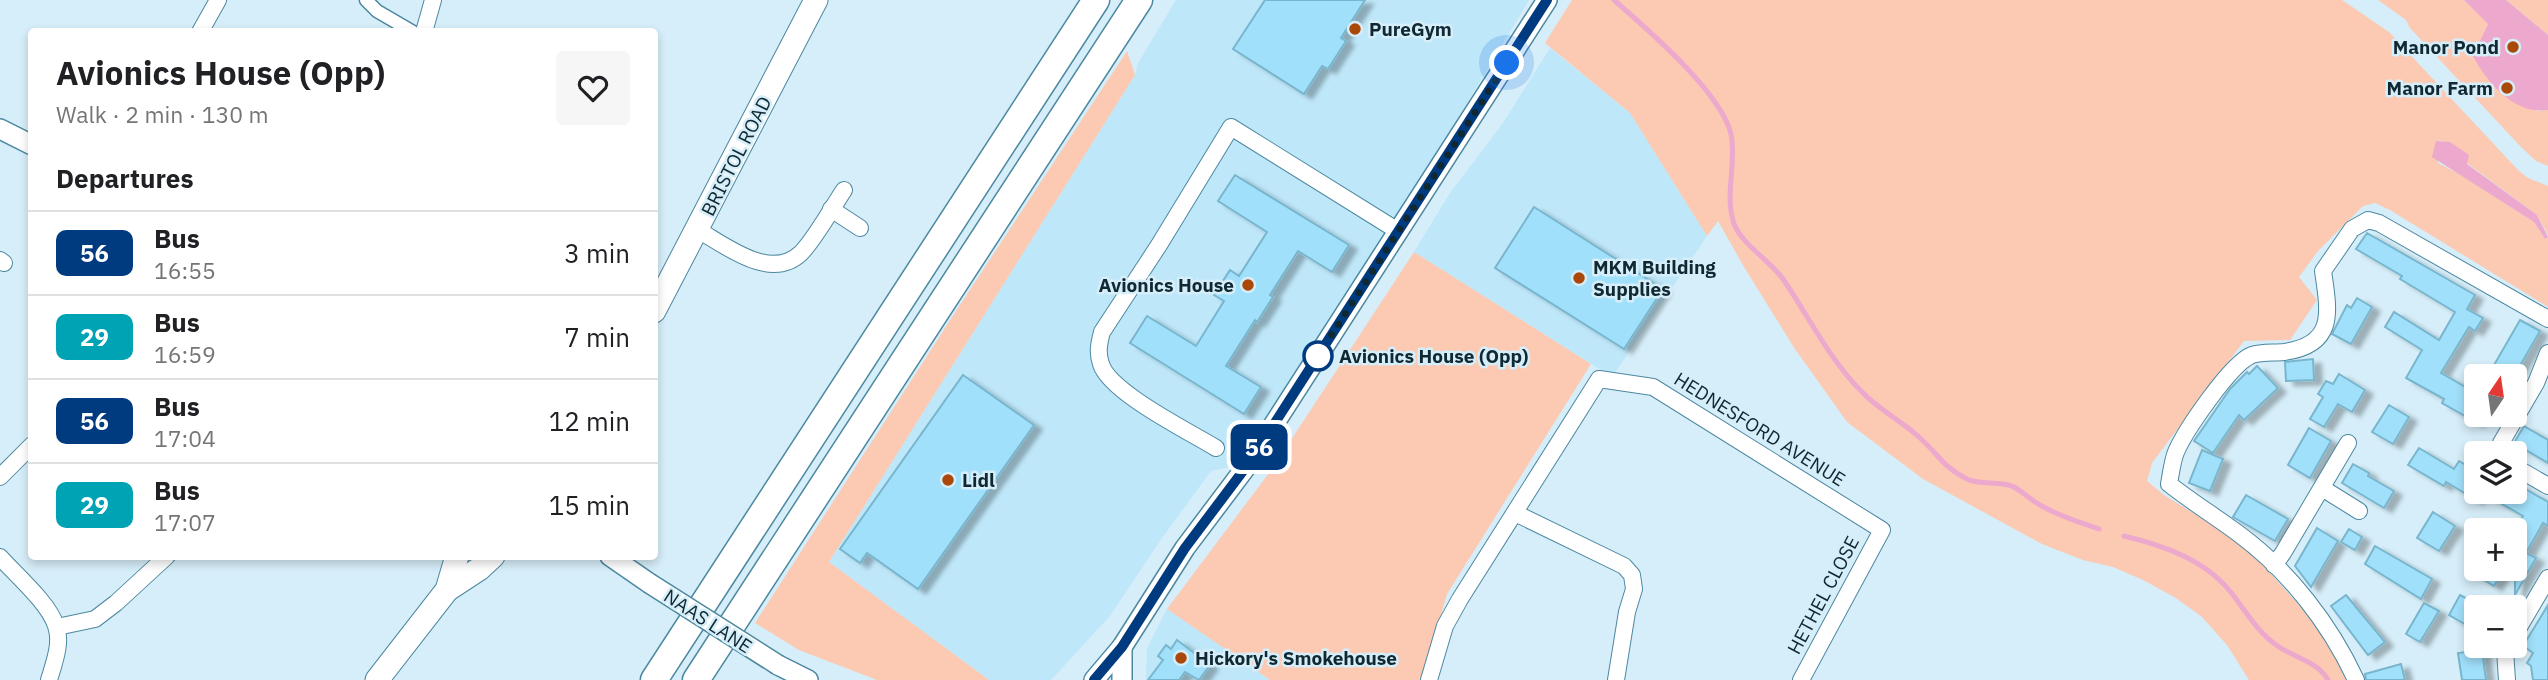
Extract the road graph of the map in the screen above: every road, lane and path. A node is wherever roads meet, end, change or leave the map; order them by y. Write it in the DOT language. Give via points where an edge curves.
graph roads {
  1 [pos="218,0"];
  2 [pos="366,0"];
  3 [pos="433,0"];
  4 [pos="816,0"];
  5 [pos="1096,0"];
  6 [pos="1139,0"];
  7 [pos="1547,0"];
  8 [pos="202,28"];
  9 [pos="406,28"];
  10 [pos="425,28"];
  11 [pos="0,129"];
  12 [pos="28,143"];
  13 [pos="844,190"];
  14 [pos="831,209"];
  15 [pos="860,228"];
  16 [pos="698,230"];
  17 [pos="1398,231"];
  18 [pos="658,304"];
  19 [pos="2548,319"];
  20 [pos="2548,353"];
  21 [pos="2502,441"];
  22 [pos="2348,443"];
  23 [pos="1216,448"];
  24 [pos="28,449"];
  25 [pos="2527,474"];
  26 [pos="0,477"];
  27 [pos="2548,486"];
  28 [pos="2322,488"];
  29 [pos="2359,511"];
  30 [pos="1515,513"];
  31 [pos="1882,530"];
  32 [pos="0,557"];
  33 [pos="163,560"];
  34 [pos="456,560"];
  35 [pos="489,560"];
  36 [pos="616,560"];
  37 [pos="2274,565"];
  38 [pos="2548,578"];
  39 [pos="447,590"];
  40 [pos="2527,614"];
  41 [pos="57,627"];
  42 [pos="1122,647"];
  43 [pos="2506,658"];
  44 [pos="49,680"];
  45 [pos="377,680"];
  46 [pos="654,680"];
  47 [pos="696,680"];
  48 [pos="808,680"];
  49 [pos="1094,680"];
  50 [pos="1122,680"];
  51 [pos="1429,680"];
  52 [pos="1616,680"];
  53 [pos="1801,680"];
  54 [pos="2356,680"];
  55 [pos="2507,680"];
  1 -- 8 [label="street"];
  2 -- 9 [label="street"];
  3 -- 10 [label="street"];
  4 -- 16 [label="main road, BRISTOL ROAD"];
  5 -- 46 [label="highway"];
  6 -- 47 [label="highway"];
  7 -- 17 [label="street"];
  11 -- 12 [label="street"];
  13 -- 14 [label="street"];
  14 -- 15 [label="street"];
  14 -- 16 [label="street" via="802,253 778,265 741,254"];
  16 -- 18 [label="main road, BRISTOL ROAD"];
  17 -- 23 [label="street" via="1231,127 1102,331 1098,348 1108,379"];
  17 -- 42 [label="street" via="1249,463 1185,548"];
  19 -- 37 [label="street" via="2379,223 2368,220 2352,229 2323,271 2329,316 2317,340 2287,352 2252,355 2235,365 2175,455 2169,484 2241,535"];
  20 -- 21 [label="street"];
  22 -- 28 [label="street"];
  24 -- 26 [label="street"];
  25 -- 27 [label="street"];
  28 -- 29 [label="street"];
  28 -- 37 [label="street"];
  30 -- 31 [label="street, HEDNESFORD AVENUE" via="1599,379 1653,387"];
  30 -- 51 [label="street, HEDNESFORD AVENUE" via="1445,626"];
  30 -- 52 [label="street" via="1624,566 1632,575 1634,589"];
  31 -- 53 [label="street, HETHEL CLOSE"];
  32 -- 41 [label="street"];
  33 -- 41 [label="street" via="95,619"];
  34 -- 39 [label="main road"];
  35 -- 39 [label="main road"];
  36 -- 48 [label="street, NAAS LANE, bridge"];
  37 -- 54 [label="street" via="2326,626"];
  38 -- 40 [label="street"];
  39 -- 45 [label="main road"];
  41 -- 44 [label="street" via="57,654"];
  42 -- 49 [label="street"];
  42 -- 50 [label="street"];
  43 -- 55 [label="street"];
}
